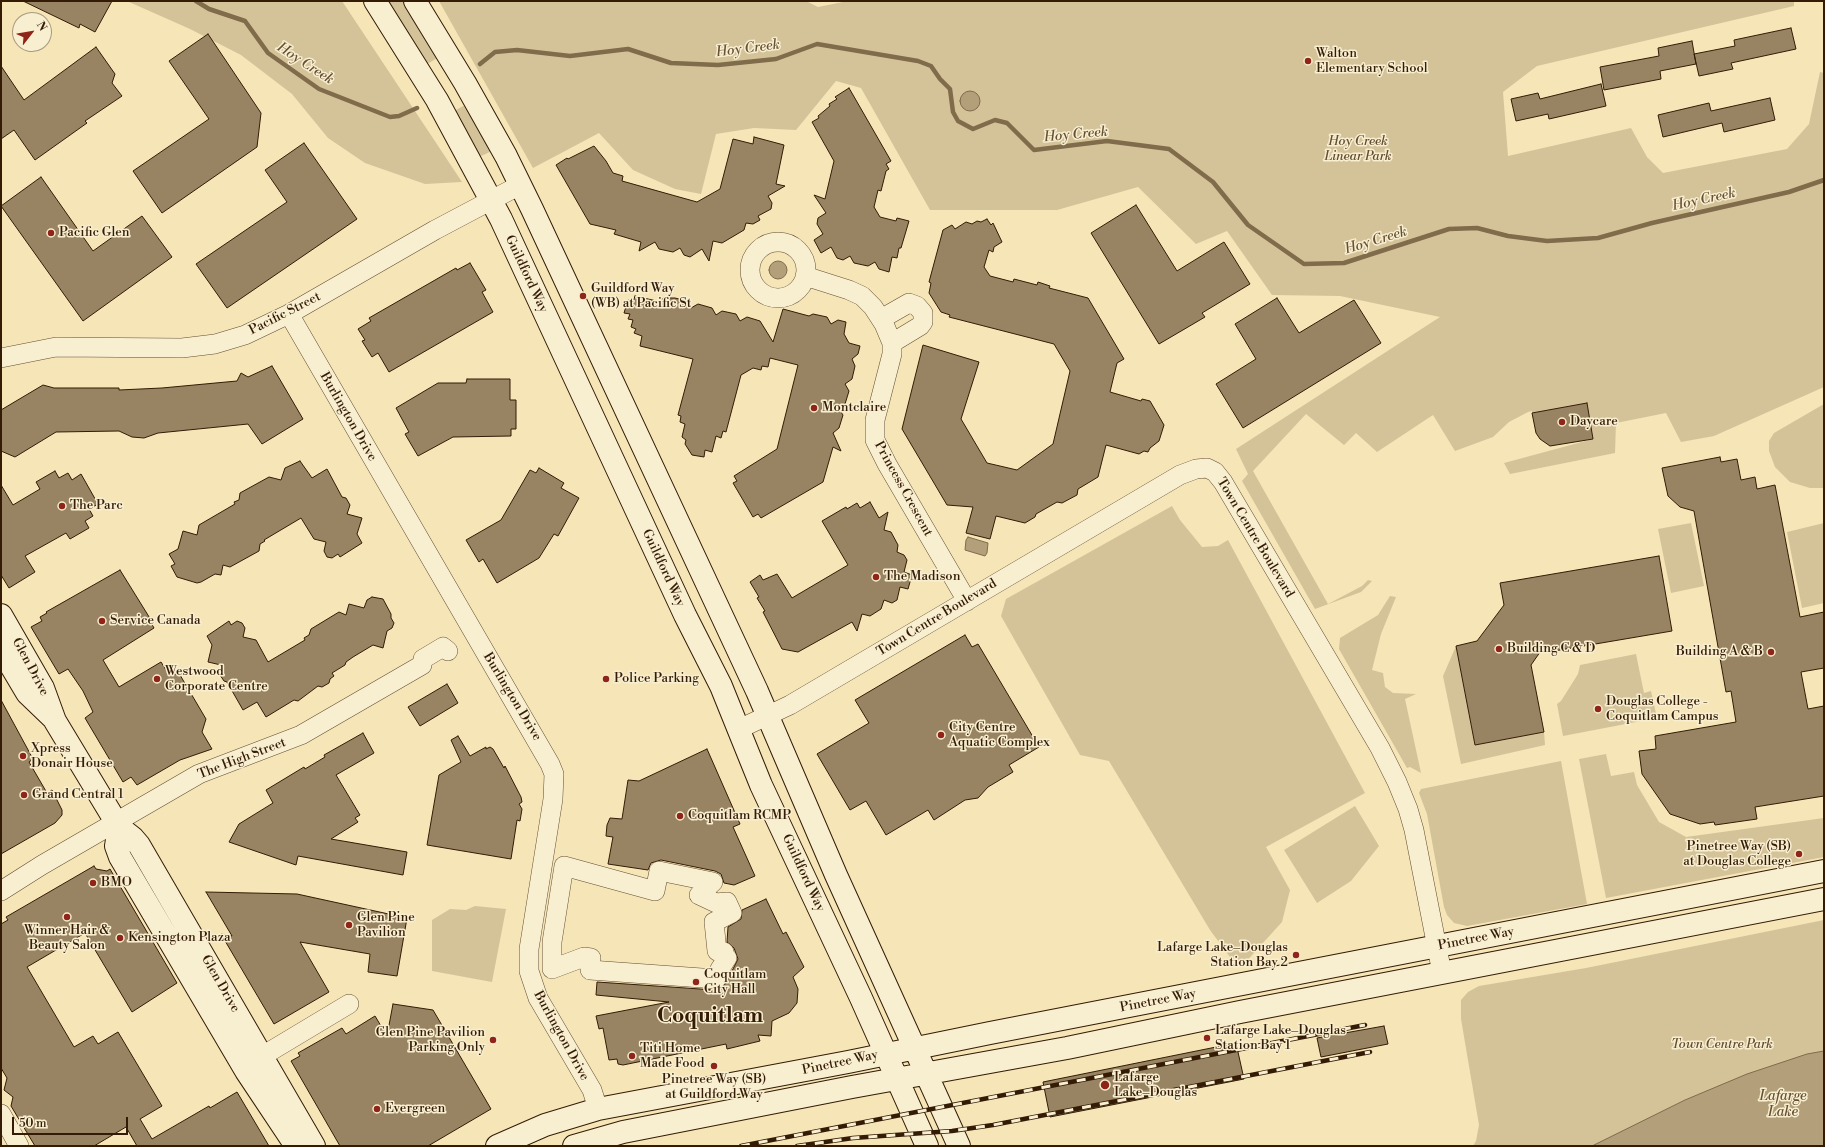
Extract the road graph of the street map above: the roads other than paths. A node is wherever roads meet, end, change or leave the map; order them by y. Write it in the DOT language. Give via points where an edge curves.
graph roads {
  1 [pos="375,1"];
  2 [pos="415,1"];
  3 [pos="520,185"];
  4 [pos="491,199"];
  5 [pos="805,276"];
  6 [pos="289,314"];
  7 [pos="881,319"];
  8 [pos="892,343"];
  9 [pos="1,358"];
  10 [pos="967,601"];
  11 [pos="1,615"];
  12 [pos="475,635"];
  13 [pos="1,649"];
  14 [pos="767,717"];
  15 [pos="55,721"];
  16 [pos="739,729"];
  17 [pos="117,825"];
  18 [pos="1824,871"];
  19 [pos="1,891"];
  20 [pos="1824,899"];
  21 [pos="732,912"];
  22 [pos="1437,946"];
  23 [pos="1442,973"];
  24 [pos="191,976"];
  25 [pos="349,1004"];
  26 [pos="915,1048"];
  27 [pos="885,1054"];
  28 [pos="262,1056"];
  29 [pos="927,1073"];
  30 [pos="897,1079"];
  31 [pos="598,1109"];
  32 [pos="1,1114"];
  33 [pos="19,1146"];
  34 [pos="296,1146"];
  35 [pos="314,1146"];
  36 [pos="497,1146"];
  37 [pos="574,1146"];
  38 [pos="927,1146"];
  39 [pos="959,1146"];
  1 -- 4 [label="main road, Guildford Way" via="437,100"];
  2 -- 3 [label="main road" via="465,83"];
  3 -- 4 [label="street, Pacific Street"];
  3 -- 14 [label="main road"];
  4 -- 6 [label="street, Pacific Street"];
  4 -- 16 [label="main road, Guildford Way"];
  5 -- 7 [label="street, Princess Crescent" via="859,294 869,302"];
  6 -- 9 [label="street, Pacific Street" via="245,335 202,346 162,350 56,347"];
  6 -- 12 [label="street, Burlington Drive"];
  7 -- 8 [label="street, Princess Crescent"];
  7 -- 8 [label="street" via="908,303 918,306 923,313 921,325"];
  8 -- 10 [label="street, Princess Crescent" via="892,357 874,425 876,443"];
  10 -- 14 [label="street, Town Centre Boulevard"];
  10 -- 22 [label="street, Town Centre Boulevard" via="1180,475 1202,468 1215,472 1226,486 1380,748 1397,782 1411,820"];
  11 -- 15 [label="main road, Glen Drive" via="43,688"];
  12 -- 17 [label="street, The High Street" via="448,650 447,657 428,668 422,665 305,733 203,772"];
  12 -- 31 [label="street, Burlington Drive" via="546,754 554,774 554,799 529,949 529,970 538,998 590,1087"];
  13 -- 15 [label="main road, Glen Drive" via="27,693"];
  14 -- 16 [label="street, Town Centre Boulevard"];
  14 -- 26 [label="main road"];
  15 -- 17 [label="main road, Glen Drive"];
  16 -- 27 [label="main road, Guildford Way" via="761,785"];
  17 -- 19 [label="street, The High Street"];
  17 -- 24 [label="main road, Glen Drive" via="118,852"];
  17 -- 28 [label="main road, Glen Drive" via="139,845"];
  18 -- 22 [label="main road, Pinetree Way"];
  20 -- 23 [label="main road, Pinetree Way"];
  21 -- 21 [label="street" via="714,922 717,951 724,952 723,956 727,958 716,980 590,970 591,958 584,957 552,969 552,942 564,866 655,891 659,871 713,882 699,895 716,903 727,902"];
  22 -- 23 [label="street, Town Centre Boulevard"];
  22 -- 26 [label="main road, Pinetree Way"];
  23 -- 29 [label="main road, Pinetree Way" via="1067,1048"];
  24 -- 28 [label="street" via="219,1008 249,1057 256,1060"];
  24 -- 34 [label="main road, Glen Drive" via="246,1071"];
  25 -- 28 [label="street"];
  26 -- 27 [label="main road, Pinetree Way"];
  26 -- 29 [label="main road"];
  27 -- 30 [label="main road, Guildford Way"];
  27 -- 31 [label="main road, Pinetree Way"];
  28 -- 35 [label="main road, Glen Drive"];
  29 -- 30 [label="main road, Pinetree Way"];
  29 -- 39 [label="main road"];
  30 -- 37 [label="main road, Pinetree Way" via="622,1132"];
  30 -- 38 [label="main road, Guildford Way"];
  31 -- 36 [label="main road, Pinetree Way" via="545,1125"];
  31 -- 37 [label="main road" via="596,1116"];
  32 -- 33 [label="street"];
}
